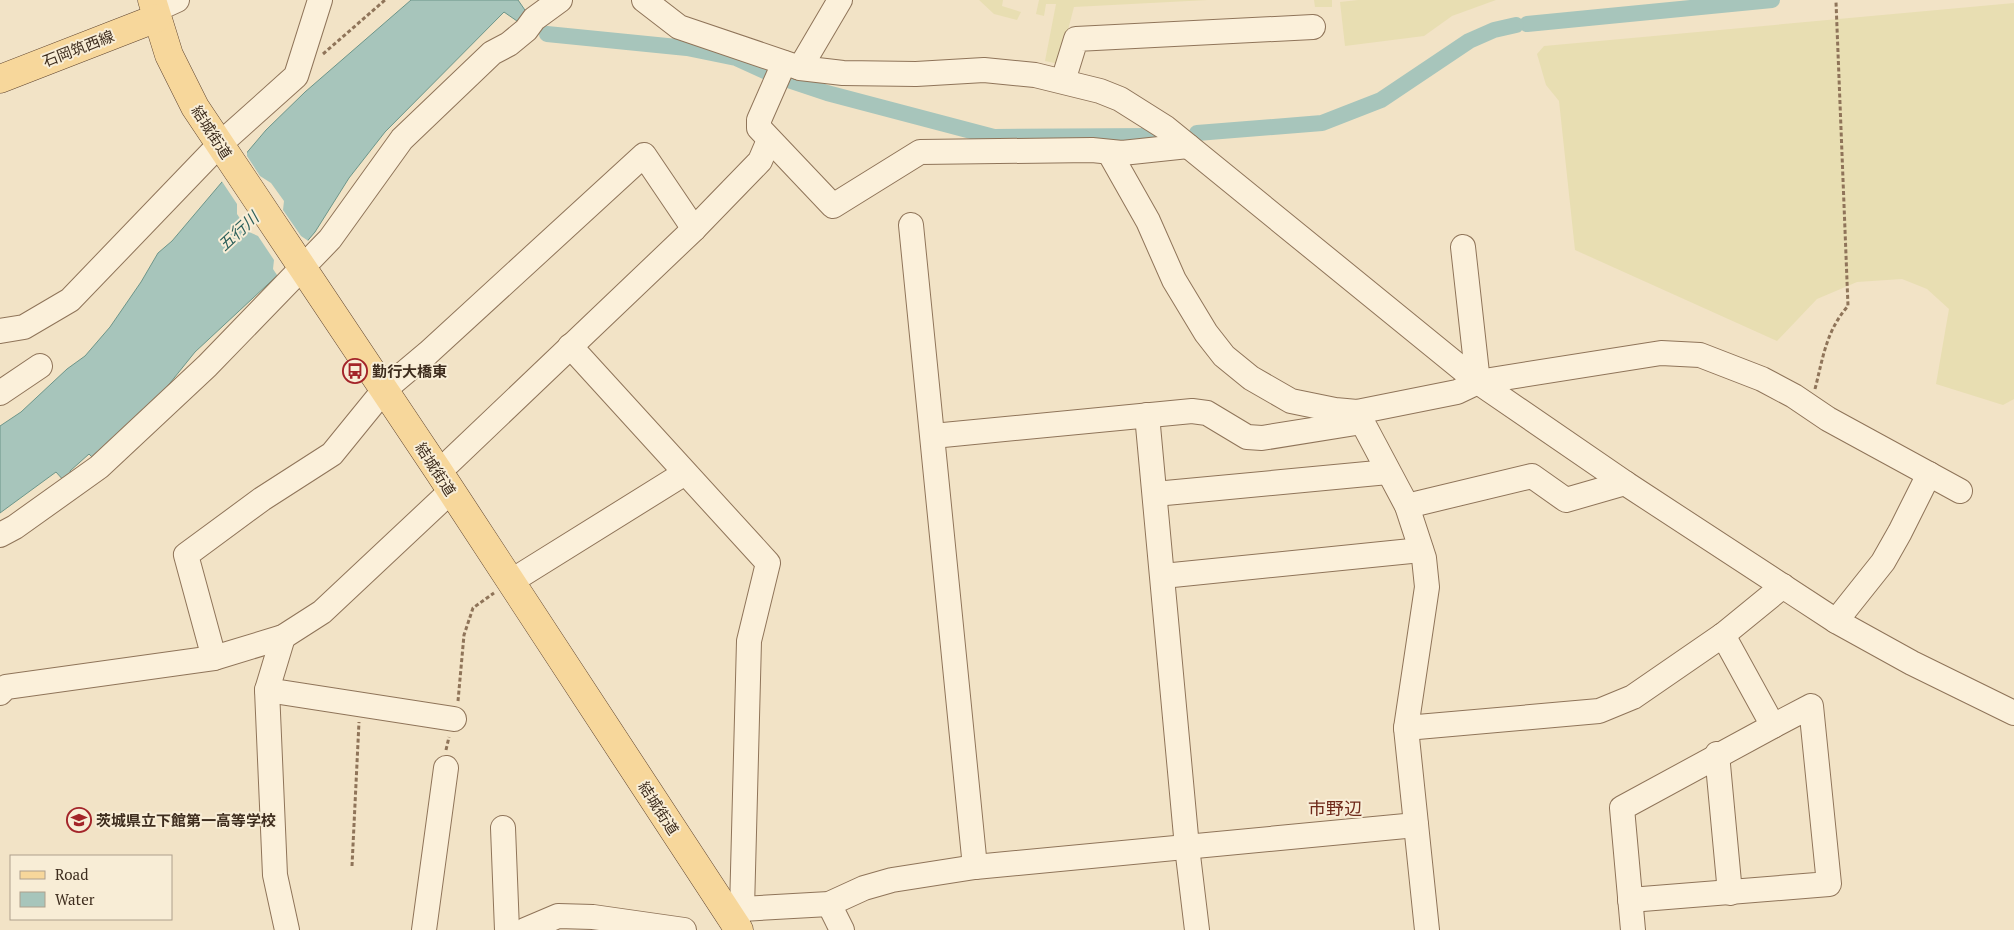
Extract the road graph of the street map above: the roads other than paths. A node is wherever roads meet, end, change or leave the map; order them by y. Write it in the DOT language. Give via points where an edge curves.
graph roads {
  1 [pos="320,0"];
  2 [pos="560,0"];
  3 [pos="644,0"];
  4 [pos="840,0"];
  5 [pos="160,7"];
  6 [pos="1313,27"];
  7 [pos="792,66"];
  8 [pos="0,79"];
  9 [pos="1063,81"];
  10 [pos="770,140"];
  11 [pos="1188,146"];
  12 [pos="221,148"];
  13 [pos="1109,152"];
  14 [pos="911,226"];
  15 [pos="694,229"];
  16 [pos="1463,247"];
  17 [pos="299,265"];
  18 [pos="0,331"];
  19 [pos="570,346"];
  20 [pos="40,366"];
  21 [pos="1478,382"];
  22 [pos="384,390"];
  23 [pos="0,393"];
  24 [pos="1147,415"];
  25 [pos="1360,417"];
  26 [pos="932,436"];
  27 [pos="1388,472"];
  28 [pos="685,473"];
  29 [pos="1929,474"];
  30 [pos="445,481"];
  31 [pos="1625,483"];
  32 [pos="1960,491"];
  33 [pos="1155,494"];
  34 [pos="1407,506"];
  35 [pos="0,535"];
  36 [pos="1421,550"];
  37 [pos="1163,576"];
  38 [pos="510,582"];
  39 [pos="1783,586"];
  40 [pos="1836,621"];
  41 [pos="1723,635"];
  42 [pos="283,637"];
  43 [pos="214,658"];
  44 [pos="267,690"];
  45 [pos="0,693"];
  46 [pos="2014,713"];
  47 [pos="454,719"];
  48 [pos="1773,726"];
  49 [pos="1406,728"];
  50 [pos="1717,754"];
  51 [pos="445,771"];
  52 [pos="1416,825"];
  53 [pos="502,828"];
  54 [pos="1188,846"];
  55 [pos="975,867"];
  56 [pos="1730,893"];
  57 [pos="1630,900"];
  58 [pos="829,904"];
  59 [pos="737,923"];
  60 [pos="288,930"];
  61 [pos="424,930"];
  62 [pos="507,930"];
  63 [pos="525,930"];
  64 [pos="684,930"];
  65 [pos="842,930"];
  66 [pos="1198,930"];
  67 [pos="1427,930"];
  68 [pos="1633,930"];
  1 -- 12 [label="street" via="296,76"];
  2 -- 17 [label="street" via="534,19 509,44 492,53 402,139 330,239"];
  3 -- 7 [label="street" via="679,27"];
  4 -- 7 [label="street"];
  5 -- 8 [label="main road, 石岡筑西線"];
  5 -- 12 [label="main road, 結城街道" via="181,81"];
  6 -- 9 [label="street" via="1076,39"];
  7 -- 9 [label="street" via="843,73 916,74 984,70"];
  7 -- 10 [label="street" via="759,120 759,128"];
  9 -- 11 [label="street" via="1120,99"];
  10 -- 13 [label="street" via="833,206 920,152"];
  10 -- 15 [label="street" via="760,161"];
  11 -- 13 [label="street" via="1161,151"];
  11 -- 21 [label="street"];
  12 -- 17 [label="main road, 結城街道"];
  12 -- 18 [label="street" via="70,300 24,327"];
  13 -- 25 [label="street" via="1148,221 1174,280 1206,334 1224,356 1251,378 1291,401"];
  14 -- 26 [label="street"];
  15 -- 19 [label="street"];
  15 -- 22 [label="street" via="644,155"];
  16 -- 21 [label="street"];
  17 -- 22 [label="main road, 結城街道"];
  17 -- 35 [label="street" via="207,366 99,467"];
  19 -- 28 [label="street"];
  19 -- 30 [label="street"];
  20 -- 23 [label="street"];
  21 -- 25 [label="street" via="1457,392"];
  21 -- 29 [label="street" via="1661,353 1700,355 1762,379"];
  21 -- 31 [label="street"];
  22 -- 30 [label="main road, 結城街道"];
  22 -- 43 [label="street" via="332,454 262,499 186,555"];
  24 -- 25 [label="street" via="1198,410 1247,438 1262,438"];
  24 -- 26 [label="street"];
  24 -- 33 [label="street"];
  25 -- 27 [label="street"];
  26 -- 55 [label="street"];
  27 -- 33 [label="street"];
  27 -- 34 [label="street"];
  28 -- 38 [label="street"];
  28 -- 59 [label="street" via="768,563 749,641"];
  29 -- 32 [label="street"];
  29 -- 40 [label="street" via="1883,562"];
  30 -- 38 [label="main road, 結城街道"];
  30 -- 42 [label="street" via="322,612"];
  31 -- 34 [label="street" via="1566,500 1532,476"];
  31 -- 39 [label="street"];
  33 -- 37 [label="street"];
  34 -- 36 [label="street"];
  36 -- 37 [label="street"];
  36 -- 49 [label="street" via="1427,587"];
  37 -- 54 [label="street"];
  38 -- 59 [label="main road, 結城街道"];
  39 -- 40 [label="street"];
  39 -- 41 [label="street"];
  40 -- 46 [label="street"];
  41 -- 48 [label="street"];
  41 -- 49 [label="street" via="1633,697 1599,711"];
  42 -- 43 [label="street"];
  42 -- 44 [label="street"];
  43 -- 45 [label="street" via="6,687"];
  44 -- 47 [label="street"];
  44 -- 60 [label="street" via="275,875"];
  48 -- 50 [label="street"];
  48 -- 56 [label="street" via="1811,706 1829,884"];
  49 -- 52 [label="street"];
  50 -- 56 [label="street"];
  50 -- 57 [label="street" via="1622,808"];
  51 -- 61 [label="street"];
  52 -- 54 [label="street"];
  52 -- 67 [label="street"];
  53 -- 62 [label="street"];
  54 -- 55 [label="street"];
  54 -- 66 [label="street"];
  55 -- 58 [label="street" via="892,880"];
  56 -- 57 [label="street"];
  57 -- 68 [label="street"];
  58 -- 59 [label="street"];
  58 -- 65 [label="street"];
  63 -- 64 [label="street" via="558,916 593,916"];
}
